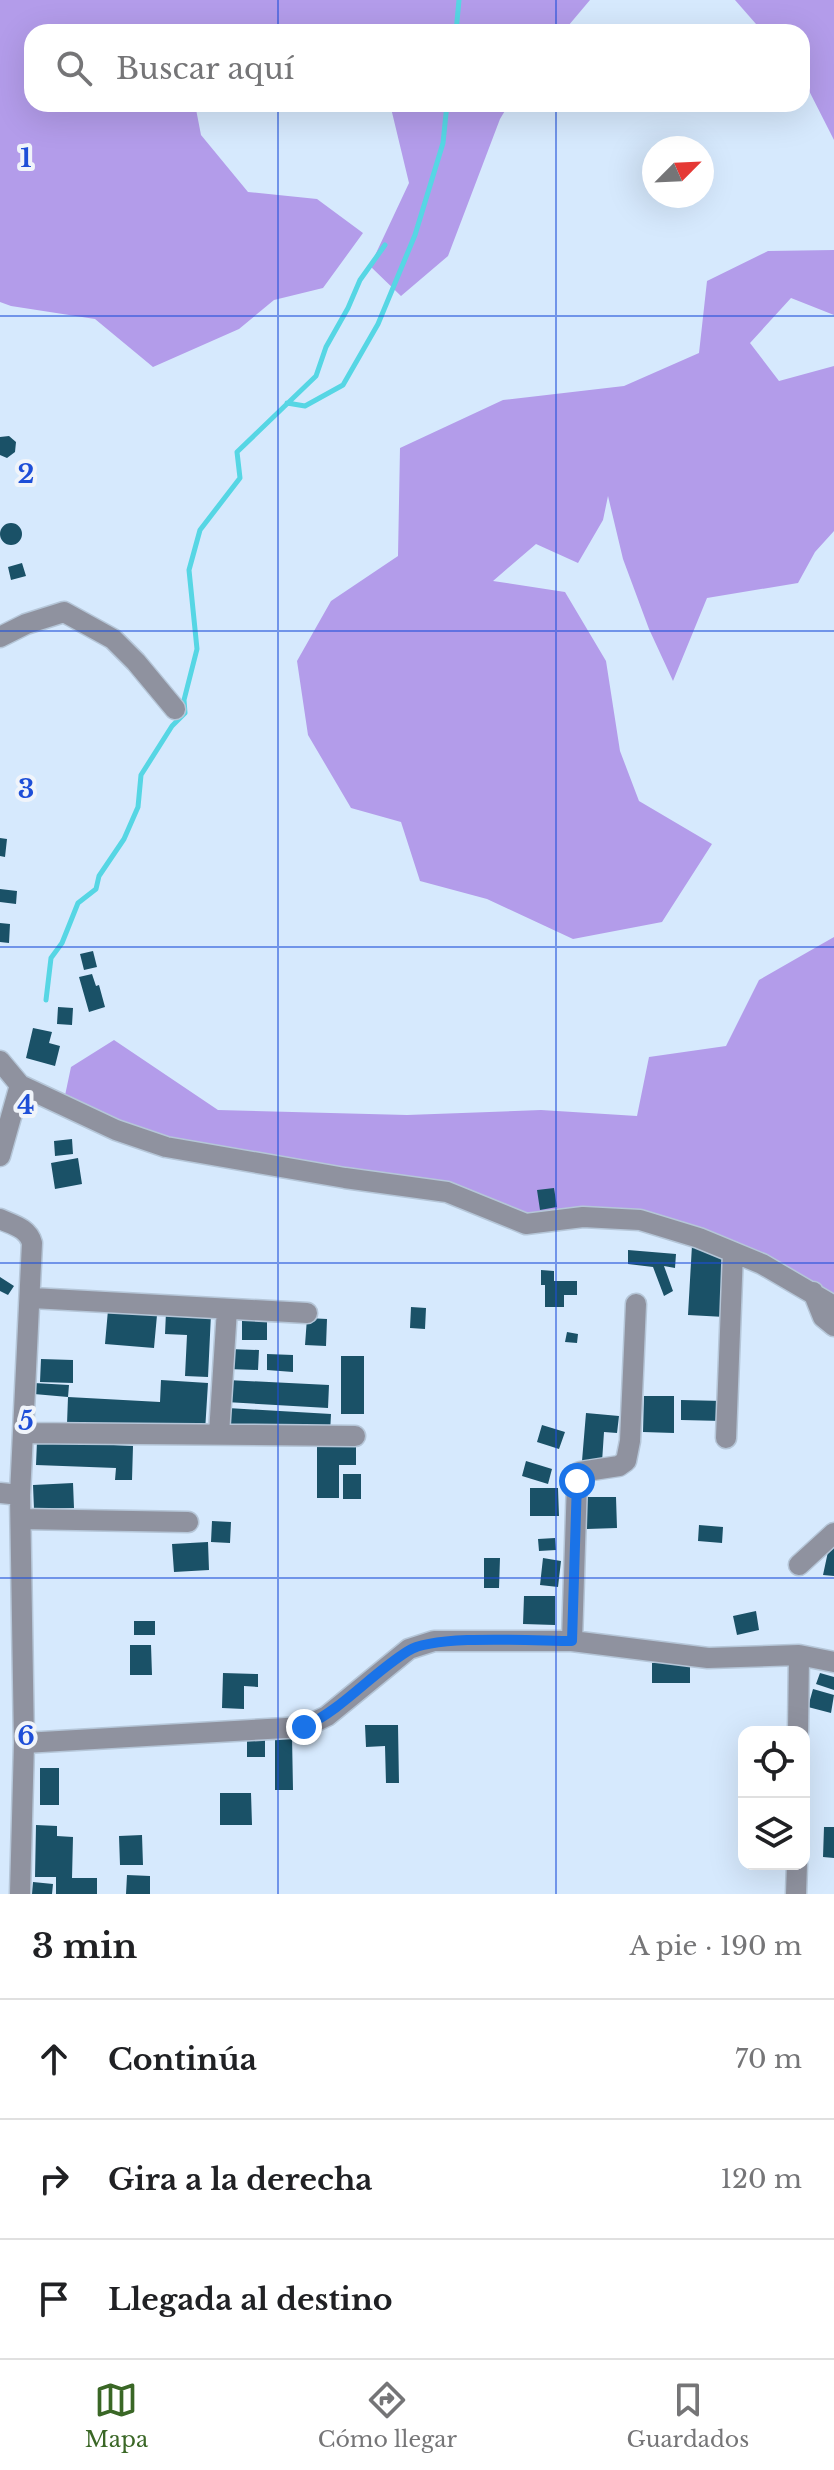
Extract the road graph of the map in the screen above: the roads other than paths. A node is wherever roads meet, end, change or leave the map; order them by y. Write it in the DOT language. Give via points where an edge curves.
graph roads {
  1 [pos="0,637"];
  2 [pos="175,709"];
  3 [pos="0,1061"];
  4 [pos="20,1085"];
  5 [pos="0,1156"];
  6 [pos="0,1219"];
  7 [pos="733,1252"];
  8 [pos="813,1292"];
  9 [pos="32,1298"];
  10 [pos="636,1304"];
  11 [pos="834,1306"];
  12 [pos="227,1309"];
  13 [pos="307,1313"];
  14 [pos="834,1326"];
  15 [pos="24,1433"];
  16 [pos="219,1434"];
  17 [pos="355,1436"];
  18 [pos="726,1438"];
  19 [pos="10,1494"];
  20 [pos="21,1519"];
  21 [pos="188,1522"];
  22 [pos="834,1533"];
  23 [pos="799,1565"];
  24 [pos="572,1641"];
  25 [pos="799,1655"];
  26 [pos="834,1662"];
  27 [pos="798,1726"];
  28 [pos="24,1743"];
  29 [pos="797,1870"];
  30 [pos="20,1894"];
  31 [pos="796,1894"];
  1 -- 2 [label="street" via="64,612 113,639"];
  3 -- 4 [label="street"];
  4 -- 5 [label="street"];
  4 -- 7 [label="street" via="166,1147 447,1192 526,1224 583,1217 640,1220"];
  6 -- 9 [label="street" via="30,1235"];
  7 -- 8 [label="street"];
  7 -- 18 [label="street"];
  8 -- 11 [label="street"];
  8 -- 14 [label="street" via="823,1317"];
  9 -- 12 [label="street"];
  9 -- 15 [label="street"];
  10 -- 24 [label="street" via="626,1461 580,1472 577,1481"];
  12 -- 13 [label="street"];
  12 -- 16 [label="street"];
  15 -- 16 [label="street"];
  15 -- 19 [label="street"];
  16 -- 17 [label="street"];
  19 -- 20 [label="street"];
  20 -- 21 [label="street"];
  20 -- 28 [label="street"];
  22 -- 23 [label="street"];
  24 -- 25 [label="street" via="708,1658"];
  24 -- 28 [label="street" via="434,1641 409,1649 327,1716 304,1727"];
  25 -- 26 [label="street"];
  25 -- 27 [label="street"];
  28 -- 30 [label="street"];
  29 -- 31 [label="street"];
}
